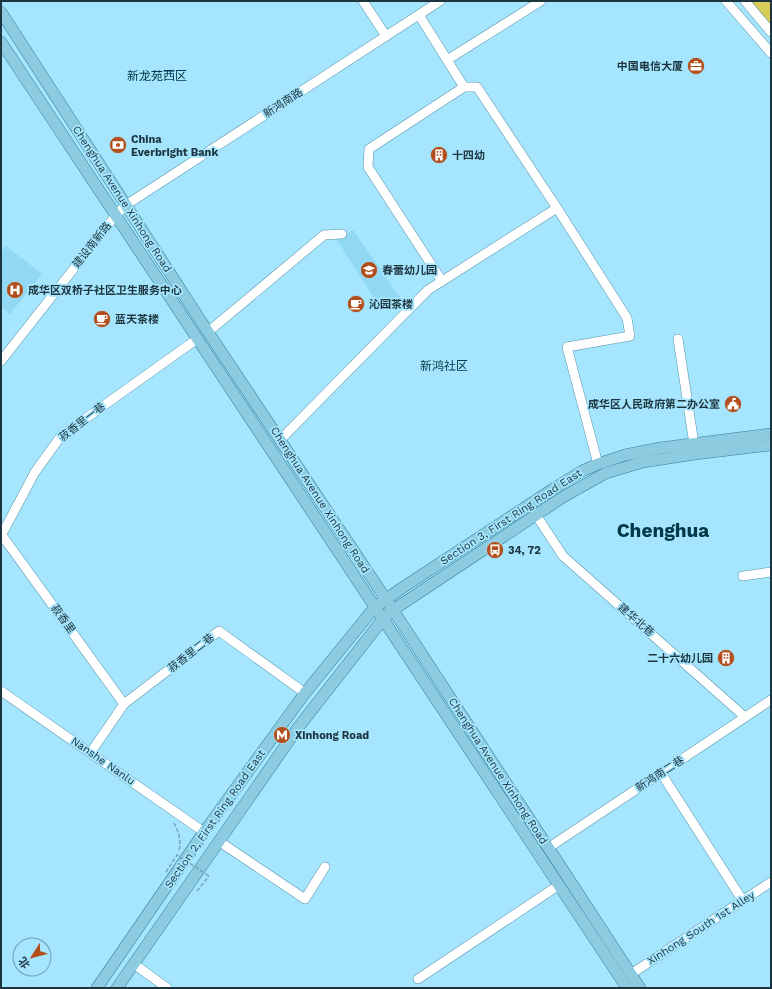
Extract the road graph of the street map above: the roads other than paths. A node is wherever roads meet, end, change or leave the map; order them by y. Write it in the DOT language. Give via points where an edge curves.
graph roads {
  1 [pos="362,1"];
  2 [pos="440,1"];
  3 [pos="541,1"];
  4 [pos="726,1"];
  5 [pos="745,1"];
  6 [pos="1,12"];
  7 [pos="419,15"];
  8 [pos="771,32"];
  9 [pos="386,36"];
  10 [pos="3,49"];
  11 [pos="771,53"];
  12 [pos="447,60"];
  13 [pos="464,87"];
  14 [pos="126,206"];
  15 [pos="557,208"];
  16 [pos="116,215"];
  17 [pos="342,234"];
  18 [pos="442,281"];
  19 [pos="208,332"];
  20 [pos="196,339"];
  21 [pos="678,339"];
  22 [pos="1,361"];
  23 [pos="771,429"];
  24 [pos="771,434"];
  25 [pos="740,438"];
  26 [pos="280,440"];
  27 [pos="694,444"];
  28 [pos="771,445"];
  29 [pos="741,450"];
  30 [pos="771,451"];
  31 [pos="598,464"];
  32 [pos="536,515"];
  33 [pos="1,535"];
  34 [pos="771,572"];
  35 [pos="743,576"];
  36 [pos="385,599"];
  37 [pos="375,607"];
  38 [pos="393,610"];
  39 [pos="382,619"];
  40 [pos="1,691"];
  41 [pos="305,693"];
  42 [pos="771,700"];
  43 [pos="124,704"];
  44 [pos="745,717"];
  45 [pos="91,752"];
  46 [pos="661,774"];
  47 [pos="204,832"];
  48 [pos="220,842"];
  49 [pos="548,848"];
  50 [pos="325,867"];
  51 [pos="771,882"];
  52 [pos="559,885"];
  53 [pos="743,901"];
  54 [pos="134,964"];
  55 [pos="631,974"];
  56 [pos="418,979"];
  57 [pos="97,988"];
  58 [pos="117,988"];
  59 [pos="167,988"];
  60 [pos="627,988"];
  61 [pos="640,988"];
  1 -- 9 [label="street"];
  2 -- 7 [label="street, 新鸿南路"];
  3 -- 12 [label="street"];
  4 -- 11 [label="street"];
  5 -- 8 [label="street"];
  6 -- 14 [label="main road, Chenghua Avenue Xinhong Road"];
  7 -- 9 [label="street, 新鸿南路"];
  7 -- 12 [label="street"];
  9 -- 14 [label="street, 新鸿南路"];
  10 -- 16 [label="main road, Chenghua Avenue Xinhong Road"];
  12 -- 13 [label="street"];
  13 -- 15 [label="street" via="477,87"];
  13 -- 18 [label="street" via="369,149 368,167"];
  14 -- 16 [label="street, 建设南新路"];
  14 -- 19 [label="main road, Chenghua Avenue Xinhong Road"];
  15 -- 18 [label="street"];
  15 -- 31 [label="street" via="627,318 630,336 567,347"];
  16 -- 20 [label="main road, Chenghua Avenue Xinhong Road"];
  16 -- 22 [label="street, 建设南新路"];
  17 -- 19 [label="street" via="324,235"];
  18 -- 26 [label="street" via="428,290"];
  19 -- 26 [label="main road, Chenghua Avenue Xinhong Road"];
  20 -- 33 [label="street, 菽香里一巷" via="61,436 35,472"];
  20 -- 37 [label="main road, Chenghua Avenue Xinhong Road"];
  21 -- 27 [label="street"];
  23 -- 25 [label="main road"];
  24 -- 25 [label="main road"];
  25 -- 27 [label="main road, Section 3, First Ring Road East"];
  26 -- 36 [label="main road, Chenghua Avenue Xinhong Road"];
  27 -- 31 [label="main road, Section 3, First Ring Road East" via="641,451"];
  28 -- 29 [label="main road"];
  29 -- 30 [label="main road"];
  29 -- 32 [label="main road, Section 3, First Ring Road East" via="675,457 628,466 606,473"];
  31 -- 36 [label="main road, Section 3, First Ring Road East" via="556,487"];
  32 -- 38 [label="main road, Section 3, First Ring Road East"];
  32 -- 44 [label="street, 建华北巷" via="563,556"];
  33 -- 43 [label="street, 菽香里"];
  34 -- 35 [label="street"];
  36 -- 37 [label="main road, Section 2, First Ring Road East"];
  36 -- 38 [label="main road, Chenghua Avenue Xinhong Road"];
  37 -- 39 [label="main road, Chenghua Avenue Xinhong Road"];
  37 -- 41 [label="main road, Section 2, First Ring Road East"];
  38 -- 39 [label="main road, Section 2, First Ring Road East"];
  38 -- 49 [label="main road, Chenghua Avenue Xinhong Road"];
  39 -- 48 [label="main road, Section 2, First Ring Road East" via="297,729"];
  39 -- 52 [label="main road, Chenghua Avenue Xinhong Road"];
  40 -- 45 [label="street, Nanshe Nanlu"];
  41 -- 43 [label="street, 菽香里二巷" via="219,631"];
  41 -- 47 [label="main road, Section 2, First Ring Road East"];
  42 -- 44 [label="street, 新鸿南二巷"];
  43 -- 45 [label="street, 菽香里二巷"];
  44 -- 46 [label="street, 新鸿南二巷"];
  45 -- 47 [label="street, Nanshe Nanlu"];
  46 -- 49 [label="street, 新鸿南二巷"];
  46 -- 53 [label="street"];
  47 -- 57 [label="main road, Section 2, First Ring Road East"];
  48 -- 50 [label="street" via="305,899"];
  48 -- 54 [label="main road, Section 2, First Ring Road East"];
  49 -- 55 [label="main road, Chenghua Avenue Xinhong Road"];
  51 -- 53 [label="street, Xinhong South 1st Alley"];
  52 -- 56 [label="street"];
  52 -- 60 [label="main road, Chenghua Avenue Xinhong Road"];
  53 -- 55 [label="street, Xinhong South 1st Alley"];
  54 -- 58 [label="main road, Section 2, First Ring Road East"];
  54 -- 59 [label="street"];
  55 -- 61 [label="main road, Chenghua Avenue Xinhong Road"];
}
